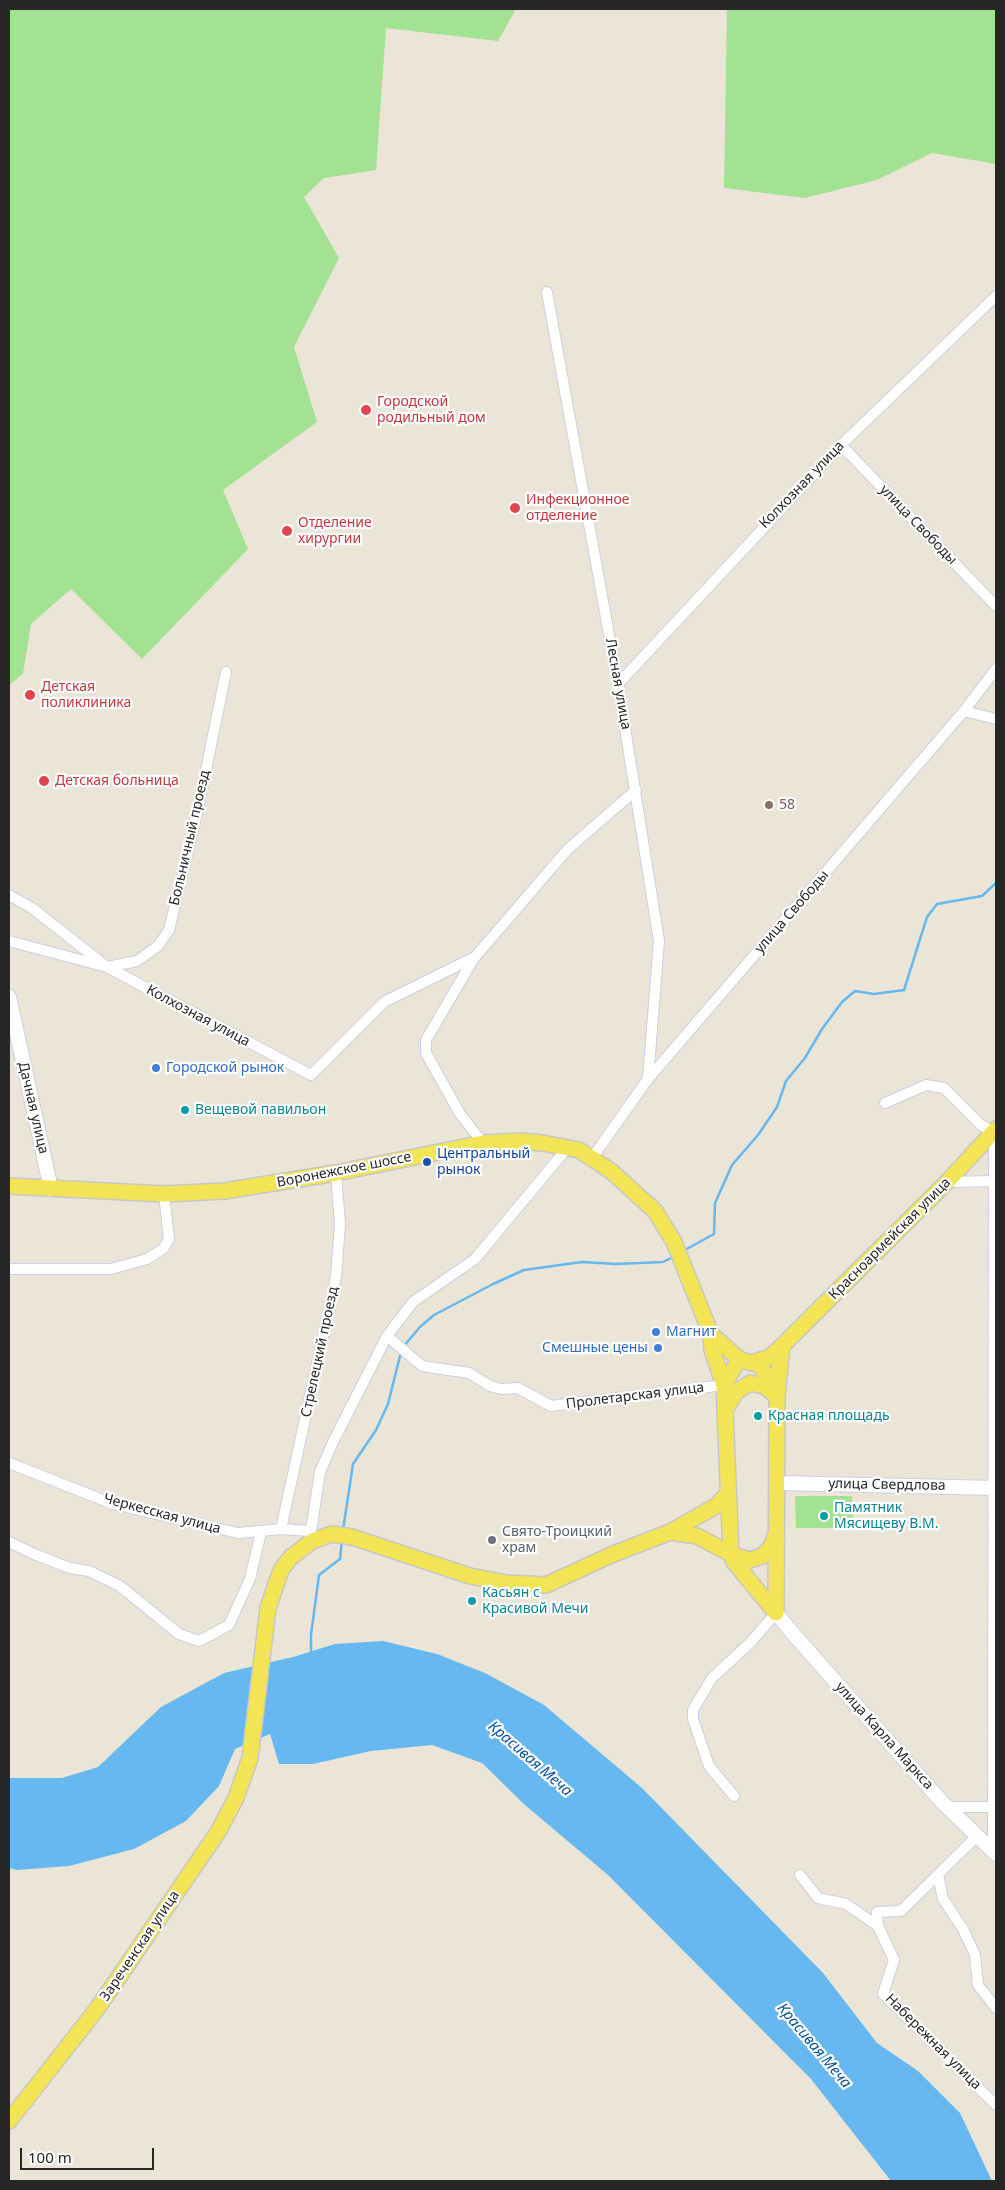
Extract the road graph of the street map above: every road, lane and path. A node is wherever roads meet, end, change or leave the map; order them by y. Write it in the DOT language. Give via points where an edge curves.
graph roads {
  1 [pos="547,292"];
  2 [pos="996,296"];
  3 [pos="841,444"];
  4 [pos="996,606"];
  5 [pos="996,669"];
  6 [pos="226,672"];
  7 [pos="618,684"];
  8 [pos="964,711"];
  9 [pos="996,719"];
  10 [pos="636,790"];
  11 [pos="9,895"];
  12 [pos="9,940"];
  13 [pos="475,957"];
  14 [pos="107,967"];
  15 [pos="9,1004"];
  16 [pos="648,1079"];
  17 [pos="885,1103"];
  18 [pos="995,1130"];
  19 [pos="484,1143"];
  20 [pos="568,1147"];
  21 [pos="592,1158"];
  22 [pos="336,1173"];
  23 [pos="996,1181"];
  24 [pos="947,1182"];
  25 [pos="9,1186"];
  26 [pos="51,1188"];
  27 [pos="164,1194"];
  28 [pos="9,1269"];
  29 [pos="710,1332"];
  30 [pos="386,1336"];
  31 [pos="782,1346"];
  32 [pos="739,1360"];
  33 [pos="757,1362"];
  34 [pos="724,1386"];
  35 [pos="777,1396"];
  36 [pos="725,1410"];
  37 [pos="9,1463"];
  38 [pos="777,1483"];
  39 [pos="995,1488"];
  40 [pos="728,1493"];
  41 [pos="281,1529"];
  42 [pos="261,1532"];
  43 [pos="670,1532"];
  44 [pos="777,1532"];
  45 [pos="312,1536"];
  46 [pos="9,1542"];
  47 [pos="731,1554"];
  48 [pos="776,1613"];
  49 [pos="734,1796"];
  50 [pos="947,1807"];
  51 [pos="995,1807"];
  52 [pos="976,1836"];
  53 [pos="994,1852"];
  54 [pos="800,1875"];
  55 [pos="938,1875"];
  56 [pos="878,1926"];
  57 [pos="996,2008"];
  58 [pos="996,2104"];
  59 [pos="9,2121"];
  1 -- 7 [label="street, Лесная улица"];
  2 -- 3 [label="street, Колхозная улица"];
  3 -- 4 [label="street, улица Свободы"];
  3 -- 7 [label="street, Колхозная улица"];
  5 -- 8 [label="street, улица Свободы"];
  6 -- 14 [label="street, Больничный проезд" via="169,930 158,946 137,961"];
  7 -- 10 [label="street, Лесная улица"];
  8 -- 9 [label="street"];
  8 -- 16 [label="street, улица Свободы"];
  10 -- 13 [label="street, Колхозная улица" via="568,849"];
  10 -- 16 [label="street, Лесная улица" via="659,941"];
  11 -- 14 [label="street" via="32,908"];
  12 -- 14 [label="street, Колхозная улица"];
  13 -- 14 [label="street, Колхозная улица" via="384,1002 311,1075"];
  13 -- 19 [label="street" via="426,1040 426,1053 460,1114"];
  15 -- 26 [label="main road, Дачная улица"];
  16 -- 21 [label="street, улица Свободы"];
  17 -- 18 [label="street" via="926,1085 944,1088 981,1124"];
  18 -- 23 [label="street"];
  18 -- 24 [label="main road, Красноармейская улица"];
  19 -- 20 [label="main road, Воронежское шоссе" via="520,1141"];
  19 -- 22 [label="main road, Воронежское шоссе"];
  20 -- 21 [label="main road, Воронежское шоссе"];
  20 -- 30 [label="street" via="475,1260 412,1302"];
  21 -- 29 [label="main road, Воронежское шоссе" via="655,1212 674,1242"];
  22 -- 27 [label="main road, Воронежское шоссе" via="224,1191"];
  22 -- 41 [label="street, Стрелецкий проезд" via="340,1224 336,1277"];
  23 -- 24 [label="street"];
  23 -- 39 [label="street"];
  24 -- 31 [label="main road, Красноармейская улица"];
  25 -- 26 [label="main road, Воронежское шоссе"];
  26 -- 27 [label="main road, Воронежское шоссе"];
  27 -- 28 [label="street" via="169,1239 163,1249 147,1258 110,1269"];
  29 -- 32 [label="main road"];
  29 -- 34 [label="main road" via="712,1350"];
  30 -- 34 [label="street, Пролетарская улица" via="422,1366 468,1373 500,1389 518,1388 551,1406"];
  30 -- 45 [label="street" via="320,1472"];
  31 -- 33 [label="main road"];
  31 -- 35 [label="main road"];
  32 -- 33 [label="main road"];
  32 -- 34 [label="main road"];
  33 -- 35 [label="main road"];
  34 -- 36 [label="main road"];
  35 -- 36 [label="main road" via="764,1386 750,1383 736,1392"];
  35 -- 38 [label="main road"];
  36 -- 40 [label="main road"];
  37 -- 42 [label="street, Черкесская улица" via="113,1504 238,1533"];
  38 -- 39 [label="main road, улица Свердлова"];
  38 -- 44 [label="main road"];
  39 -- 51 [label="street"];
  40 -- 43 [label="main road" via="716,1506"];
  40 -- 47 [label="main road"];
  41 -- 42 [label="street, Черкесская улица"];
  41 -- 45 [label="street, Черкесская улица"];
  42 -- 46 [label="street" via="250,1579 229,1625 199,1641 179,1634 120,1586"];
  43 -- 45 [label="main road" via="546,1585 507,1583 470,1576 352,1537"];
  43 -- 47 [label="main road" via="697,1536"];
  44 -- 47 [label="main road" via="763,1556 749,1560"];
  44 -- 48 [label="main road"];
  45 -- 59 [label="main road, Зареченская улица" via="281,1570 268,1608 250,1758 236,1798 218,1832 97,2010"];
  47 -- 48 [label="main road"];
  48 -- 49 [label="street" via="750,1643 712,1678 693,1710 709,1766"];
  48 -- 50 [label="main road, улица Карла Маркса"];
  50 -- 51 [label="street"];
  50 -- 52 [label="main road, улица Карла Маркса"];
  51 -- 53 [label="street"];
  52 -- 53 [label="main road, улица Карла Маркса"];
  52 -- 55 [label="street"];
  54 -- 56 [label="street" via="818,1898 846,1904"];
  55 -- 56 [label="street" via="900,1911 877,1912"];
  55 -- 57 [label="street" via="943,1899 975,1955 978,1985"];
  56 -- 58 [label="street, Набережная улица" via="894,1960 883,1994"];
}
